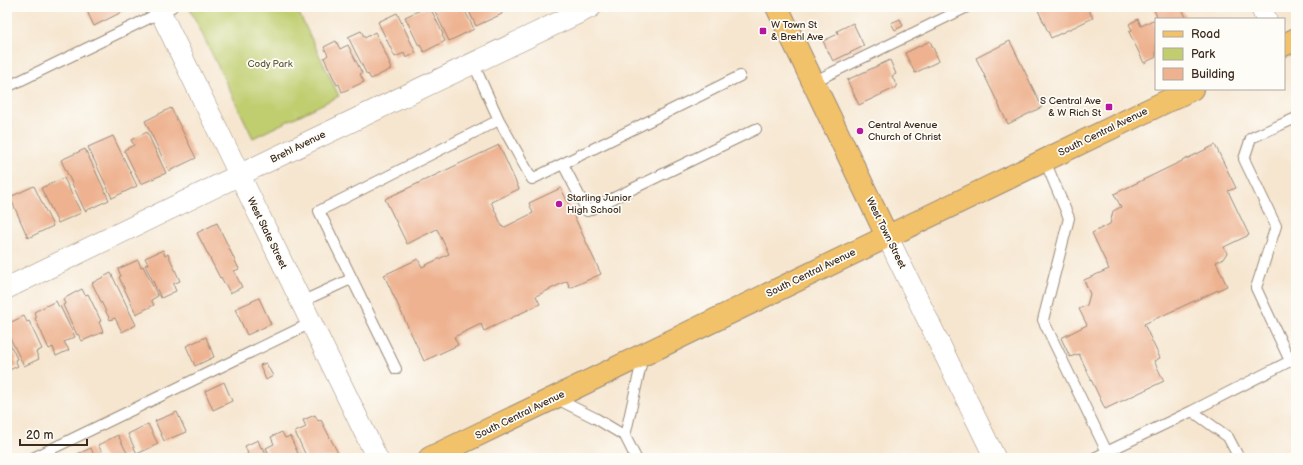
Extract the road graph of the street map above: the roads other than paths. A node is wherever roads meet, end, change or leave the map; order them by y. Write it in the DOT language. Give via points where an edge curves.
graph roads {
  1 [pos="591,7"];
  2 [pos="777,7"];
  3 [pos="967,7"];
  4 [pos="1260,7"];
  5 [pos="164,9"];
  6 [pos="1266,18"];
  7 [pos="1296,39"];
  8 [pos="1285,44"];
  9 [pos="473,63"];
  10 [pos="740,76"];
  11 [pos="813,82"];
  12 [pos="7,87"];
  13 [pos="1190,90"];
  14 [pos="1296,118"];
  15 [pos="499,120"];
  16 [pos="756,129"];
  17 [pos="1044,161"];
  18 [pos="563,164"];
  19 [pos="240,176"];
  20 [pos="887,236"];
  21 [pos="351,279"];
  22 [pos="7,288"];
  23 [pos="301,302"];
  24 [pos="311,323"];
  25 [pos="643,355"];
  26 [pos="1293,360"];
  27 [pos="396,369"];
  28 [pos="555,398"];
  29 [pos="1192,411"];
  30 [pos="625,436"];
  31 [pos="1107,452"];
  32 [pos="33,458"];
  33 [pos="377,458"];
  34 [pos="430,458"];
  35 [pos="636,458"];
  36 [pos="995,458"];
  37 [pos="1094,458"];
  38 [pos="1238,458"];
  1 -- 9 [label="street, Brehl Avenue"];
  2 -- 11 [label="main road, West Town Street"];
  3 -- 11 [label="lane"];
  4 -- 6 [label="street"];
  5 -- 12 [label="lane"];
  5 -- 19 [label="street, West State Street"];
  7 -- 8 [label="main road"];
  9 -- 15 [label="lane"];
  9 -- 19 [label="street, Brehl Avenue"];
  10 -- 18 [label="lane"];
  11 -- 20 [label="main road, West Town Street"];
  13 -- 17 [label="main road, South Central Avenue"];
  14 -- 26 [label="lane" via="1251,138 1244,159 1276,226 1256,288"];
  15 -- 18 [label="lane" via="532,179"];
  15 -- 21 [label="lane" via="319,211"];
  16 -- 18 [label="lane" via="587,211"];
  17 -- 20 [label="main road, South Central Avenue"];
  17 -- 31 [label="lane" via="1069,218 1043,320"];
  19 -- 22 [label="street, Brehl Avenue"];
  19 -- 23 [label="street, West State Street"];
  20 -- 25 [label="main road, South Central Avenue"];
  20 -- 36 [label="street, West Town Street"];
  21 -- 23 [label="lane"];
  21 -- 27 [label="lane"];
  23 -- 24 [label="street, West State Street"];
  24 -- 32 [label="lane"];
  24 -- 33 [label="street, West State Street"];
  25 -- 28 [label="main road, South Central Avenue"];
  25 -- 30 [label="lane"];
  26 -- 29 [label="lane"];
  28 -- 30 [label="lane"];
  28 -- 34 [label="main road, South Central Avenue"];
  29 -- 31 [label="lane"];
  29 -- 38 [label="lane" via="1228,437"];
  30 -- 35 [label="lane"];
  31 -- 37 [label="lane"];
}
